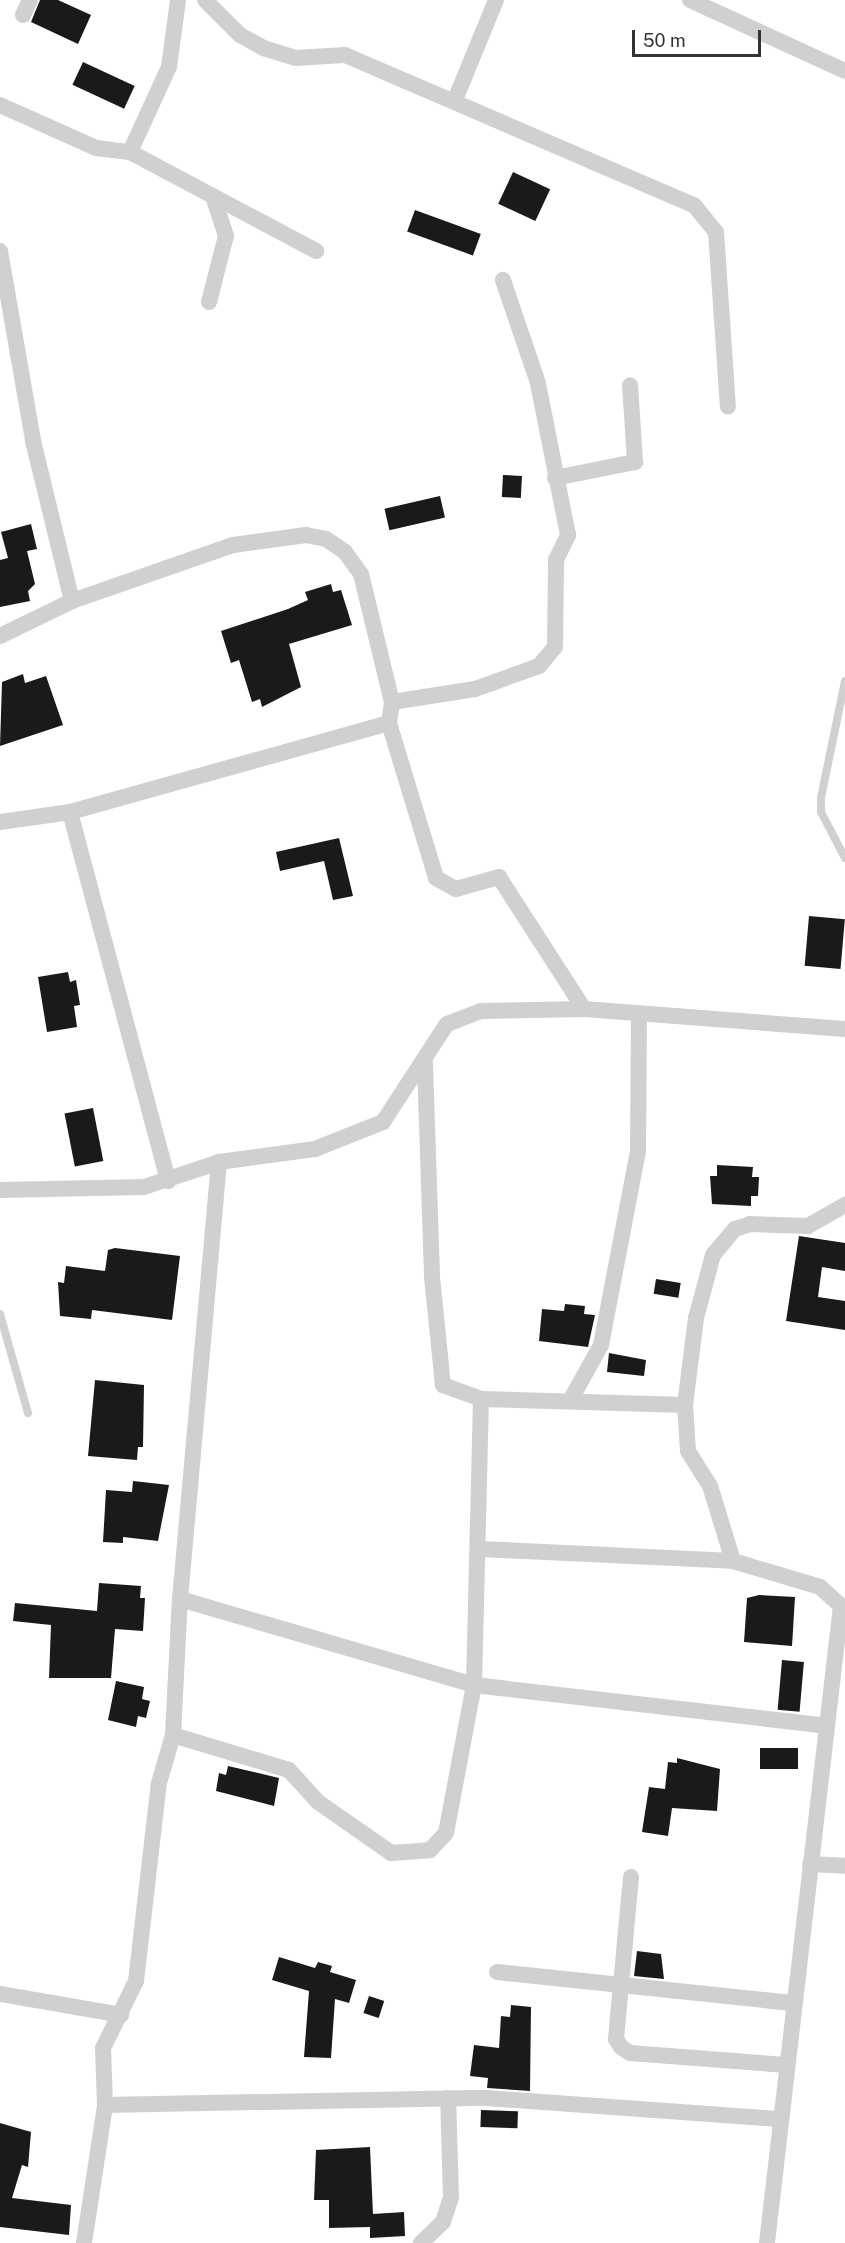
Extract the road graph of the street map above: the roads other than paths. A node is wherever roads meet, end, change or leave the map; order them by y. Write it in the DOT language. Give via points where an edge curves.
graph roads {
  1 [pos="30,0"];
  2 [pos="178,0"];
  3 [pos="205,0"];
  4 [pos="496,0"];
  5 [pos="690,0"];
  6 [pos="23,15"];
  7 [pos="845,71"];
  8 [pos="455,100"];
  9 [pos="0,105"];
  10 [pos="130,152"];
  11 [pos="214,198"];
  12 [pos="0,251"];
  13 [pos="316,252"];
  14 [pos="503,280"];
  15 [pos="209,302"];
  16 [pos="630,385"];
  17 [pos="728,407"];
  18 [pos="555,478"];
  19 [pos="72,601"];
  20 [pos="0,636"];
  21 [pos="845,681"];
  22 [pos="392,702"];
  23 [pos="389,723"];
  24 [pos="70,812"];
  25 [pos="0,822"];
  26 [pos="845,858"];
  27 [pos="584,1009"];
  28 [pos="639,1014"];
  29 [pos="845,1029"];
  30 [pos="425,1064"];
  31 [pos="219,1162"];
  32 [pos="168,1181"];
  33 [pos="0,1190"];
  34 [pos="845,1205"];
  35 [pos="0,1314"];
  36 [pos="481,1399"];
  37 [pos="571,1399"];
  38 [pos="685,1405"];
  39 [pos="28,1413"];
  40 [pos="481,1549"];
  41 [pos="733,1561"];
  42 [pos="180,1599"];
  43 [pos="474,1684"];
  44 [pos="827,1725"];
  45 [pos="173,1735"];
  46 [pos="810,1864"];
  47 [pos="845,1866"];
  48 [pos="631,1877"];
  49 [pos="497,1972"];
  50 [pos="623,1985"];
  51 [pos="0,1994"];
  52 [pos="794,2003"];
  53 [pos="121,2015"];
  54 [pos="787,2065"];
  55 [pos="447,2097"];
  56 [pos="105,2105"];
  57 [pos="781,2119"];
  58 [pos="84,2243"];
  59 [pos="421,2243"];
  60 [pos="767,2243"];
  1 -- 6 [label="street"];
  2 -- 10 [label="street" via="169,67"];
  3 -- 8 [label="street" via="240,35 286,57 345,55"];
  4 -- 8 [label="street"];
  5 -- 7 [label="street"];
  8 -- 17 [label="street" via="694,205 708,218 716,232"];
  9 -- 10 [label="street" via="96,148"];
  10 -- 11 [label="street"];
  11 -- 13 [label="street"];
  11 -- 15 [label="street" via="226,236"];
  12 -- 19 [label="street" via="33,441"];
  14 -- 18 [label="street" via="538,383"];
  16 -- 18 [label="street" via="635,462"];
  18 -- 22 [label="street" via="568,535 556,561 555,647 548,659 475,689"];
  19 -- 20 [label="street"];
  19 -- 22 [label="street" via="233,545 306,535 326,539 345,552 361,574"];
  21 -- 26 [label="lane" via="821,812"];
  22 -- 23 [label="street"];
  23 -- 24 [label="street"];
  23 -- 27 [label="street" via="436,878 456,889 499,877"];
  24 -- 25 [label="street"];
  24 -- 32 [label="street"];
  27 -- 28 [label="street"];
  27 -- 30 [label="street" via="481,1011 458,1017 437,1038"];
  28 -- 29 [label="street"];
  28 -- 37 [label="street" via="638,1151 601,1345"];
  30 -- 31 [label="street" via="382,1122 305,1152"];
  30 -- 36 [label="street" via="440,1381"];
  31 -- 32 [label="street"];
  31 -- 42 [label="street"];
  32 -- 33 [label="street" via="144,1187"];
  34 -- 38 [label="street" via="808,1226 750,1224 724,1238 713,1255 696,1318"];
  35 -- 39 [label="lane"];
  36 -- 37 [label="street"];
  36 -- 40 [label="street"];
  37 -- 38 [label="street"];
  38 -- 41 [label="street" via="688,1451 710,1486"];
  40 -- 41 [label="street"];
  40 -- 43 [label="street"];
  41 -- 44 [label="street" via="820,1587 841,1606"];
  42 -- 43 [label="street"];
  42 -- 45 [label="street"];
  43 -- 44 [label="street"];
  43 -- 45 [label="street" via="446,1833 430,1850 414,1855 369,1842 318,1803 299,1779 272,1762"];
  44 -- 46 [label="street"];
  45 -- 53 [label="street" via="159,1782 136,1981"];
  46 -- 47 [label="street"];
  46 -- 52 [label="street"];
  48 -- 50 [label="street"];
  49 -- 50 [label="street"];
  50 -- 52 [label="street"];
  50 -- 54 [label="street" via="615,2038 630,2053"];
  51 -- 53 [label="street"];
  52 -- 54 [label="street"];
  53 -- 56 [label="street" via="103,2048"];
  54 -- 57 [label="street"];
  55 -- 56 [label="street"];
  55 -- 57 [label="street" via="649,2106"];
  55 -- 59 [label="street" via="451,2197 443,2222"];
  56 -- 58 [label="street"];
  57 -- 60 [label="street"];
}
